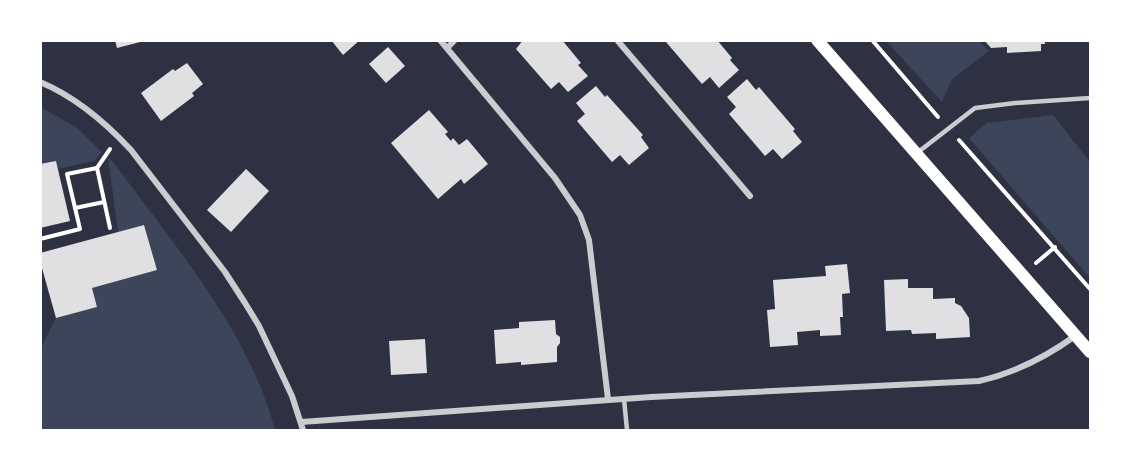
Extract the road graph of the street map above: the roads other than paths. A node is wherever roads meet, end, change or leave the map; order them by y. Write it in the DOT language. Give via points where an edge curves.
graph roads {
  1 [pos="440,40"];
  2 [pos="455,40"];
  3 [pos="617,40"];
  4 [pos="817,40"];
  5 [pos="447,48"];
  6 [pos="40,82"];
  7 [pos="1090,98"];
  8 [pos="916,154"];
  9 [pos="750,196"];
  10 [pos="1076,336"];
  11 [pos="1090,352"];
  12 [pos="608,399"];
  13 [pos="624,399"];
  14 [pos="301,422"];
  15 [pos="303,430"];
  16 [pos="627,430"];
  1 -- 5 [label="street"];
  2 -- 5 [label="street"];
  3 -- 9 [label="street"];
  4 -- 8 [label="main road"];
  5 -- 12 [label="street" via="555,178 580,215 589,240"];
  6 -- 14 [label="street" via="75,100 114,131 225,272 259,326"];
  7 -- 8 [label="lane" via="975,108"];
  8 -- 10 [label="main road"];
  10 -- 11 [label="main road"];
  10 -- 13 [label="street" via="1010,373 979,381"];
  12 -- 13 [label="street"];
  12 -- 14 [label="street"];
  13 -- 16 [label="lane"];
  14 -- 15 [label="street"];
}
